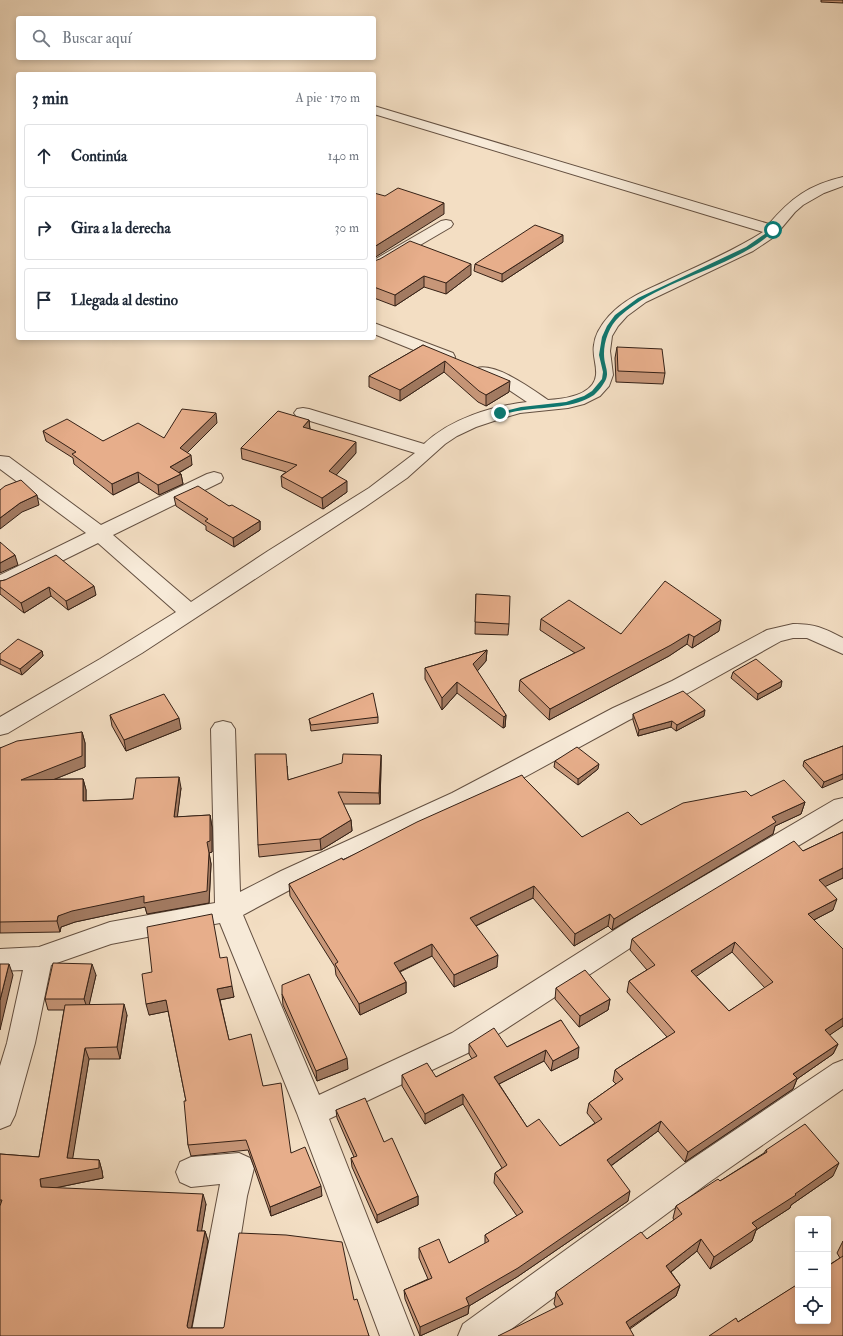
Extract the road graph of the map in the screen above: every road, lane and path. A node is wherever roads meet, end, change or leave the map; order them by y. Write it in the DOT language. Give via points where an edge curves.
graph roads {
  1 [pos="376,111"];
  2 [pos="843,181"];
  3 [pos="446,224"];
  4 [pos="773,230"];
  5 [pos="376,265"];
  6 [pos="376,329"];
  7 [pos="544,405"];
  8 [pos="303,413"];
  9 [pos="428,451"];
  10 [pos="0,462"];
  11 [pos="214,478"];
  12 [pos="100,534"];
  13 [pos="0,583"];
  14 [pos="190,612"];
  15 [pos="843,647"];
  16 [pos="0,727"];
  17 [pos="223,729"];
  18 [pos="843,807"];
  19 [pos="228,911"];
  20 [pos="39,958"];
  21 [pos="0,960"];
  22 [pos="843,1073"];
  23 [pos="312,1113"];
  24 [pos="0,1115"];
  25 [pos="191,1172"];
  26 [pos="208,1336"];
  27 [pos="397,1336"];
  28 [pos="475,1336"];
  1 -- 4 [label="street"];
  2 -- 4 [label="street" via="798,202"];
  3 -- 5 [label="street"];
  4 -- 7 [label="street" via="748,248 627,307 609,326 604,337 602,355 605,379 601,386 576,401"];
  6 -- 7 [label="street" via="509,382"];
  7 -- 9 [label="street" via="521,408 479,420 440,439"];
  8 -- 9 [label="street"];
  9 -- 14 [label="street" via="370,496"];
  10 -- 12 [label="street"];
  11 -- 12 [label="street"];
  12 -- 13 [label="street"];
  12 -- 14 [label="street"];
  14 -- 16 [label="street"];
  15 -- 19 [label="street" via="810,631 775,635 461,800 290,878"];
  17 -- 19 [label="street"];
  18 -- 23 [label="street" via="652,920 462,1042"];
  19 -- 20 [label="street" via="110,933"];
  19 -- 23 [label="street"];
  20 -- 21 [label="street"];
  20 -- 24 [label="street" via="21,1043"];
  22 -- 28 [label="street" via="697,1173"];
  23 -- 27 [label="street"];
  25 -- 26 [label="street" via="239,1168"];
}
